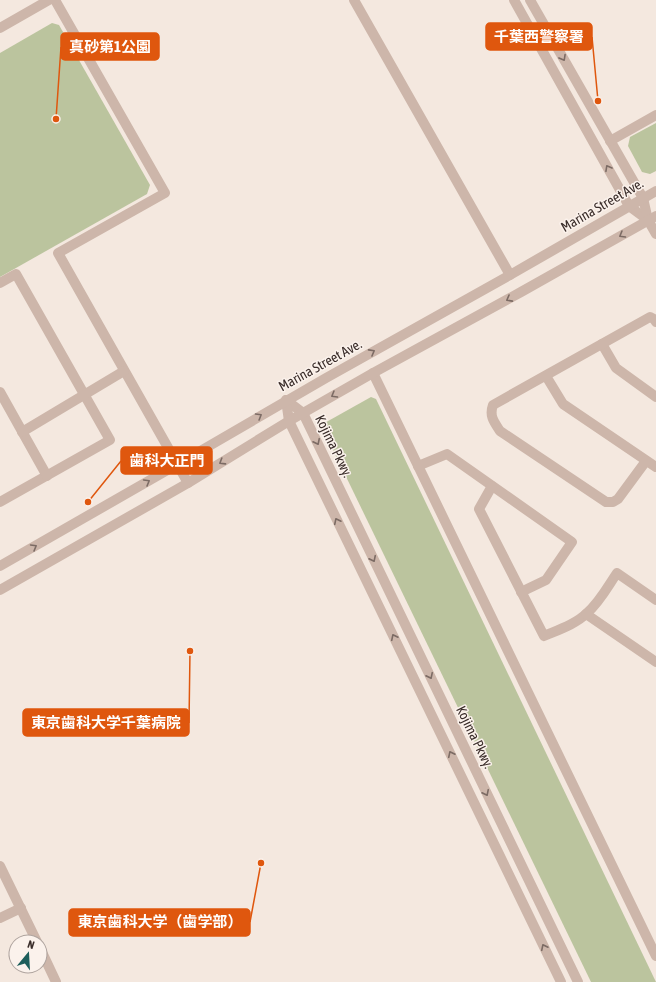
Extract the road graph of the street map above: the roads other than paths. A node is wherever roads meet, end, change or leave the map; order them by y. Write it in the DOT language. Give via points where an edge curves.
graph roads {
  1 [pos="49,0"];
  2 [pos="55,0"];
  3 [pos="354,0"];
  4 [pos="514,0"];
  5 [pos="530,0"];
  6 [pos="0,28"];
  7 [pos="656,115"];
  8 [pos="610,141"];
  9 [pos="656,190"];
  10 [pos="643,198"];
  11 [pos="629,206"];
  12 [pos="652,218"];
  13 [pos="656,234"];
  14 [pos="510,275"];
  15 [pos="0,283"];
  16 [pos="656,322"];
  17 [pos="602,344"];
  18 [pos="124,371"];
  19 [pos="373,373"];
  20 [pos="546,376"];
  21 [pos="0,392"];
  22 [pos="84,396"];
  23 [pos="656,397"];
  24 [pos="286,400"];
  25 [pos="303,413"];
  26 [pos="289,421"];
  27 [pos="22,432"];
  28 [pos="646,460"];
  29 [pos="178,464"];
  30 [pos="418,466"];
  31 [pos="656,467"];
  32 [pos="46,476"];
  33 [pos="188,483"];
  34 [pos="492,486"];
  35 [pos="0,502"];
  36 [pos="0,566"];
  37 [pos="0,590"];
  38 [pos="521,592"];
  39 [pos="656,600"];
  40 [pos="586,614"];
  41 [pos="656,662"];
  42 [pos="0,866"];
  43 [pos="21,908"];
  44 [pos="0,918"];
  45 [pos="33,934"];
  46 [pos="656,956"];
  47 [pos="48,965"];
  48 [pos="56,982"];
  49 [pos="561,982"];
  50 [pos="578,982"];
  1 -- 6 [label="street"];
  2 -- 18 [label="street" via="165,193 58,253"];
  3 -- 14 [label="street"];
  11 -- 4 [label="street, one-way"];
  5 -- 8 [label="street, one-way"];
  7 -- 8 [label="street"];
  8 -- 10 [label="street"];
  9 -- 10 [label="street, Marina Street Ave."];
  10 -- 11 [label="street, Marina Street Ave."];
  10 -- 12 [label="street"];
  11 -- 12 [label="street"];
  11 -- 14 [label="street, Marina Street Ave."];
  12 -- 13 [label="street"];
  12 -- 19 [label="street, one-way"];
  24 -- 14 [label="street, Marina Street Ave., one-way"];
  15 -- 22 [label="street" via="16,274"];
  16 -- 17 [label="street" via="650,317"];
  17 -- 20 [label="street"];
  17 -- 23 [label="street" via="616,368"];
  18 -- 22 [label="street"];
  18 -- 29 [label="street"];
  19 -- 25 [label="street, one-way"];
  19 -- 30 [label="street"];
  20 -- 28 [label="street" via="563,404"];
  20 -- 28 [label="street" via="494,406 491,411 493,421 500,431 606,502 618,499"];
  21 -- 27 [label="street"];
  22 -- 27 [label="street"];
  22 -- 32 [label="street" via="110,440"];
  24 -- 25 [label="street, Kojima Pkwy."];
  24 -- 26 [label="street, Kojima Pkwy."];
  29 -- 24 [label="street, Marina Street Ave., one-way"];
  25 -- 26 [label="street"];
  25 -- 50 [label="street, Kojima Pkwy., one-way"];
  26 -- 33 [label="street, one-way"];
  49 -- 26 [label="street, Kojima Pkwy., one-way"];
  27 -- 32 [label="street"];
  28 -- 31 [label="street"];
  29 -- 33 [label="street"];
  36 -- 29 [label="street, Marina Street Ave., one-way"];
  30 -- 34 [label="street" via="447,454"];
  30 -- 46 [label="street"];
  32 -- 35 [label="street"];
  33 -- 37 [label="street"];
  34 -- 38 [label="street" via="479,509"];
  34 -- 38 [label="street" via="572,542 546,580"];
  38 -- 40 [label="street" via="544,636"];
  39 -- 40 [label="street" via="617,573 597,603"];
  40 -- 41 [label="street"];
  42 -- 43 [label="street"];
  43 -- 44 [label="street"];
  43 -- 45 [label="street"];
  47 -- 48 [label="street"];
}
